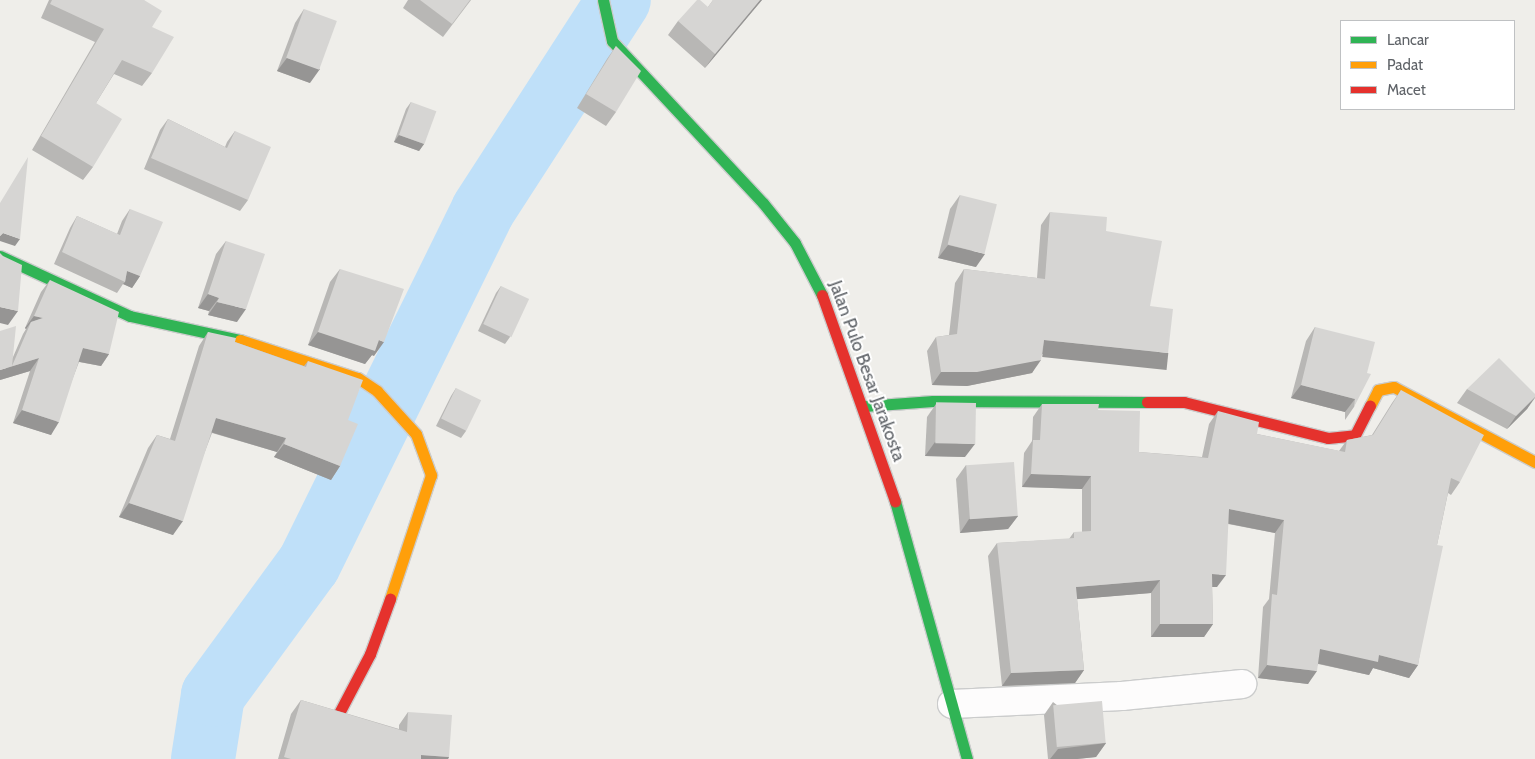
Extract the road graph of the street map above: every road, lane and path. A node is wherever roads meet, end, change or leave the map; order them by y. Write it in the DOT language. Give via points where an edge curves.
graph roads {
  1 [pos="603,0"];
  2 [pos="0,256"];
  3 [pos="864,406"];
  4 [pos="1535,462"];
  5 [pos="1242,684"];
  6 [pos="952,704"];
  7 [pos="338,715"];
  8 [pos="967,759"];
  1 -- 3 [label="street, Jalan Pulo Besar Jarakosta" via="612,41 750,189 794,243 821,290"];
  2 -- 7 [label="street" via="130,316 226,334 358,378 377,391 416,434 431,475 421,515 370,654"];
  3 -- 4 [label="street" via="933,401 1184,402 1328,438 1355,435 1378,390 1394,387"];
  3 -- 6 [label="street, Jalan Pulo Besar Jarakosta"];
  5 -- 6 [label="street" via="1122,696"];
  6 -- 8 [label="street, Jalan Pulo Besar Jarakosta"];
}
